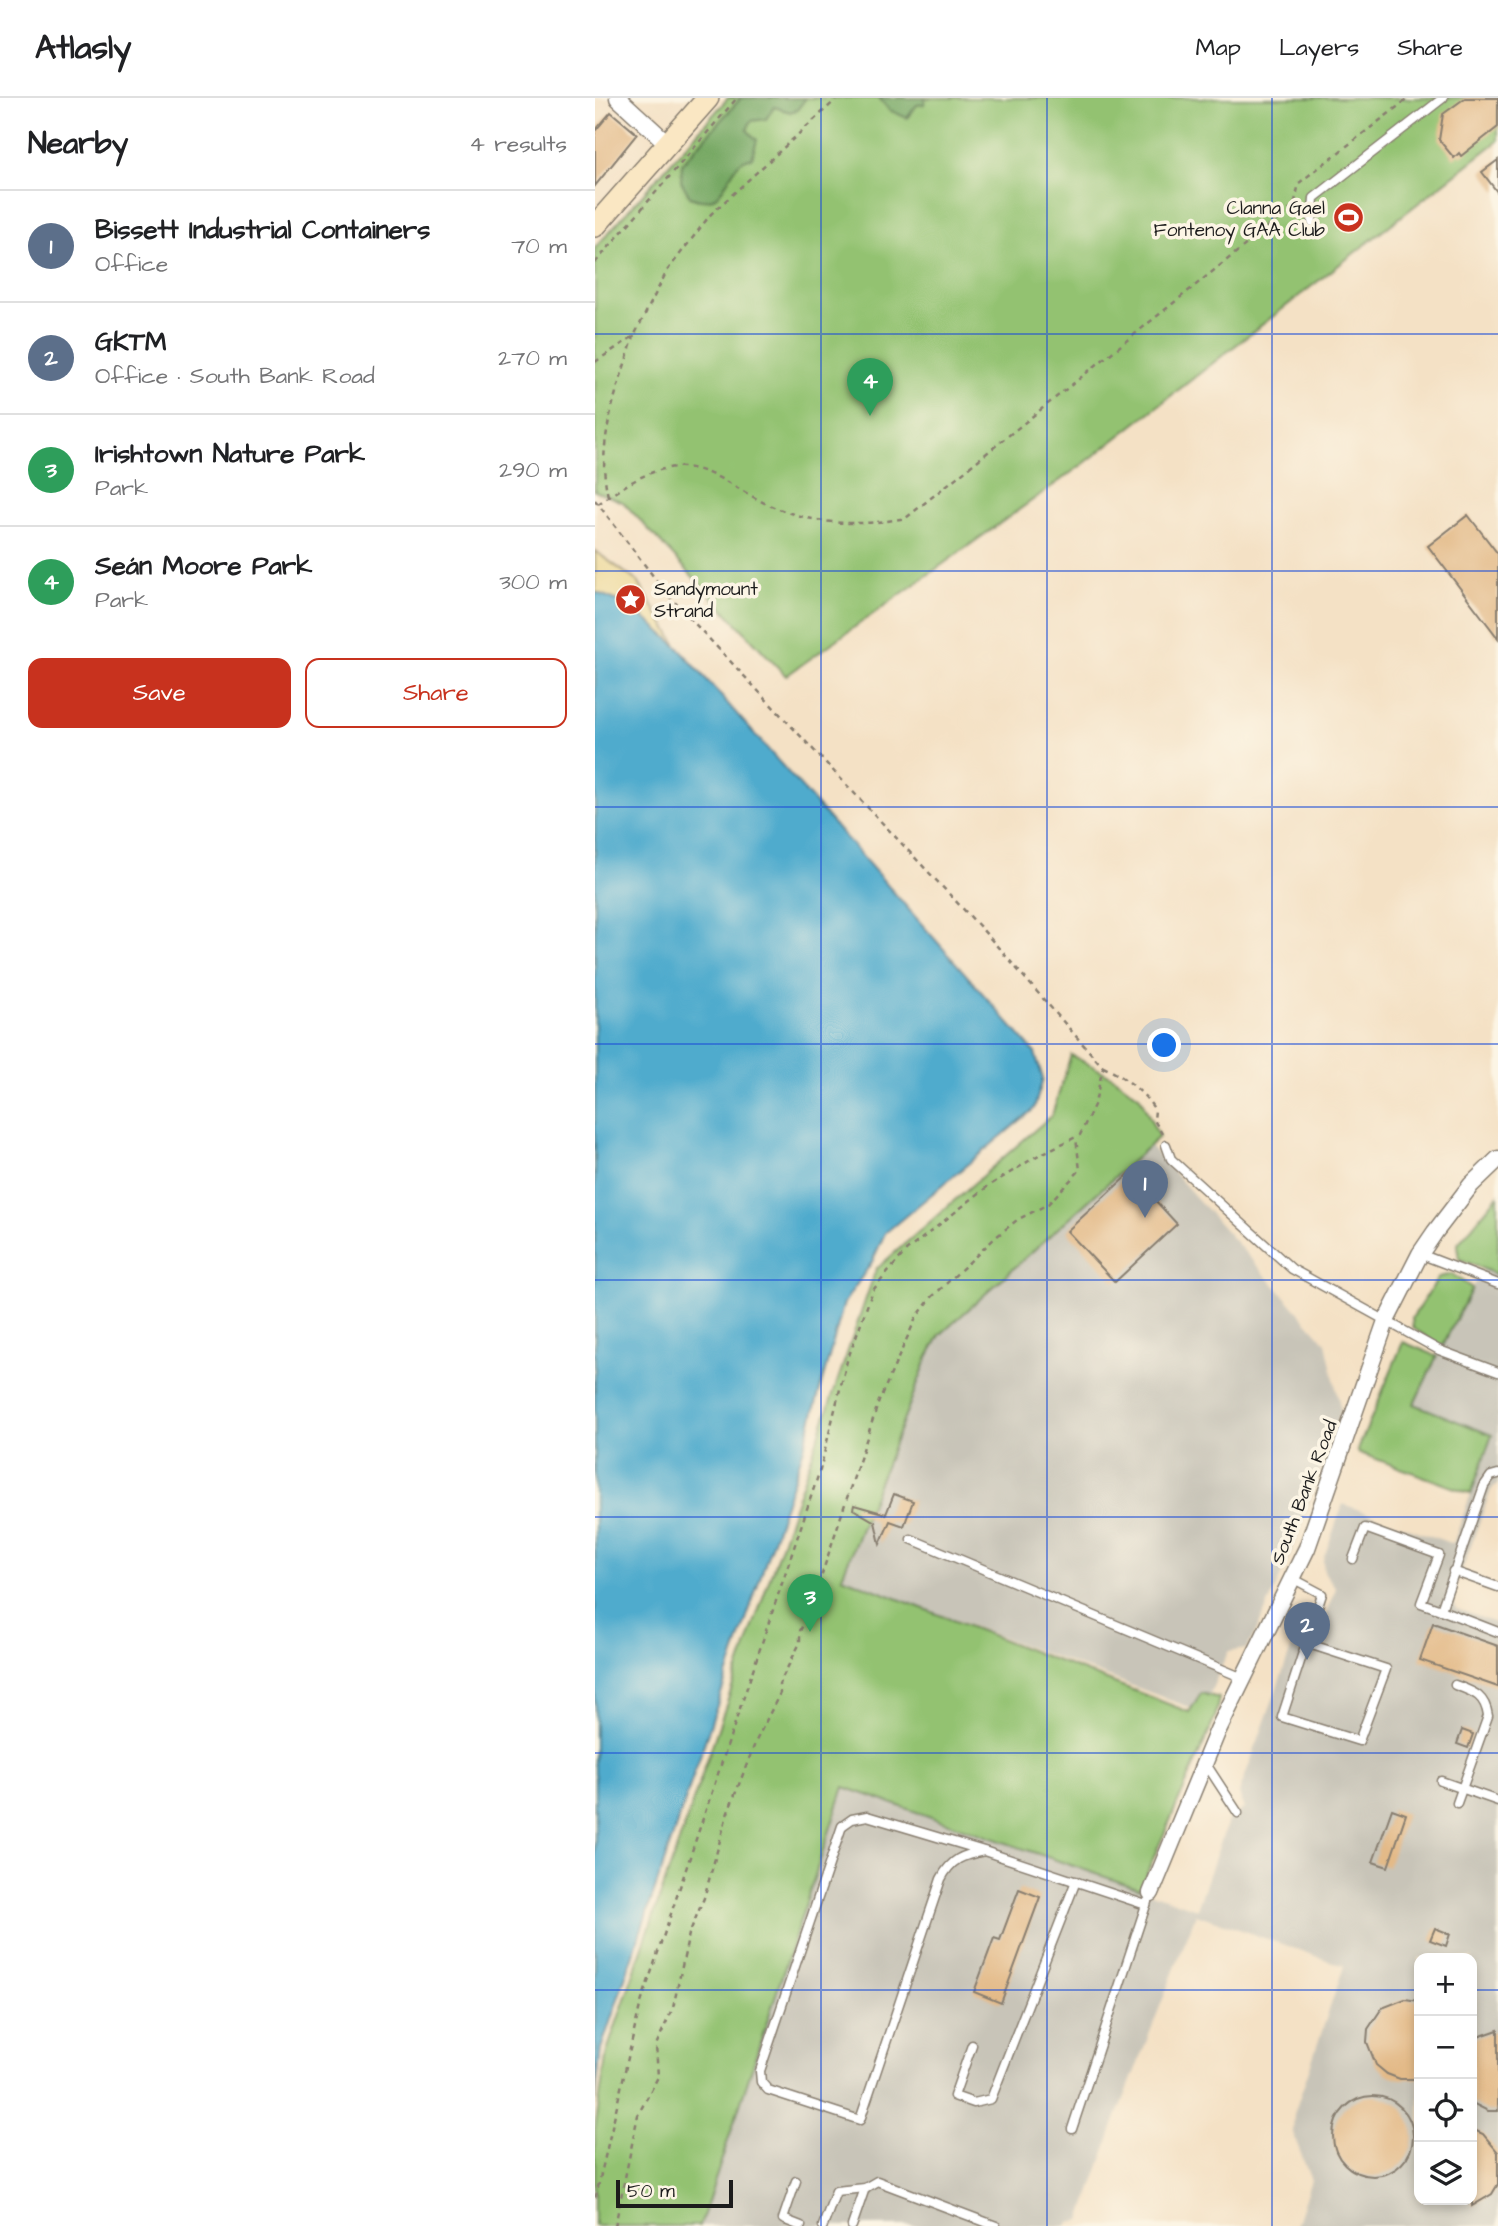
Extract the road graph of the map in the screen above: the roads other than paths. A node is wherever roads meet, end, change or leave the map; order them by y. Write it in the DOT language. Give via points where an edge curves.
graph roads {
  1 [pos="618,98"];
  2 [pos="708,98"];
  3 [pos="1443,98"];
  4 [pos="667,143"];
  5 [pos="598,215"];
  6 [pos="1312,222"];
  7 [pos="1166,1146"];
  8 [pos="1497,1162"];
  9 [pos="1420,1254"];
  10 [pos="1498,1284"];
  11 [pos="1386,1321"];
  12 [pos="1498,1372"];
  13 [pos="1498,1474"];
  14 [pos="911,1539"];
  15 [pos="1353,1559"];
  16 [pos="1453,1571"];
  17 [pos="1292,1578"];
  18 [pos="1498,1587"];
  19 [pos="1441,1610"];
  20 [pos="1498,1632"];
  21 [pos="1306,1643"];
  22 [pos="1243,1678"];
  23 [pos="1455,1685"];
  24 [pos="1205,1761"];
  25 [pos="1441,1781"];
  26 [pos="1462,1788"];
  27 [pos="1498,1801"];
  28 [pos="1457,1803"];
  29 [pos="1238,1813"];
  30 [pos="984,1851"];
  31 [pos="1076,1881"];
  32 [pos="1148,1899"];
  33 [pos="972,2045"];
  34 [pos="1072,2129"];
  35 [pos="796,2181"];
  36 [pos="865,2188"];
  37 [pos="801,2226"];
  38 [pos="823,2226"];
  39 [pos="852,2226"];
  40 [pos="996,2226"];
  1 -- 4 [label="street"];
  2 -- 4 [label="main road"];
  3 -- 6 [label="lane" via="1314,198"];
  4 -- 5 [label="main road"];
  7 -- 11 [label="lane" via="1171,1159 1292,1269"];
  8 -- 9 [label="street, South Bank Road" via="1471,1185"];
  9 -- 10 [label="lane"];
  9 -- 11 [label="street, South Bank Road"];
  11 -- 12 [label="lane" via="1439,1350"];
  11 -- 17 [label="street, South Bank Road" via="1307,1549"];
  13 -- 16 [label="lane" via="1484,1486"];
  14 -- 22 [label="lane"];
  15 -- 19 [label="lane" via="1365,1528 1439,1555 1422,1603"];
  16 -- 18 [label="lane"];
  16 -- 19 [label="lane"];
  17 -- 21 [label="lane" via="1322,1594"];
  17 -- 22 [label="street, South Bank Road"];
  19 -- 20 [label="lane"];
  21 -- 21 [label="lane" via="1282,1717 1359,1741 1386,1669"];
  22 -- 24 [label="street, South Bank Road"];
  23 -- 26 [label="lane" via="1477,1693 1488,1716"];
  24 -- 29 [label="lane"];
  24 -- 32 [label="street, South Bank Road"];
  25 -- 26 [label="lane"];
  26 -- 27 [label="lane"];
  26 -- 28 [label="lane"];
  30 -- 30 [label="lane" via="960,1856 946,1868 860,2120 768,2090 759,2071 842,1826 867,1816"];
  30 -- 31 [label="lane"];
  31 -- 32 [label="lane"];
  31 -- 33 [label="lane" via="991,2099 974,2103 954,2096"];
  32 -- 34 [label="lane"];
  35 -- 37 [label="lane" via="783,2219"];
  36 -- 38 [label="lane" via="837,2191"];
  36 -- 39 [label="lane"];
  36 -- 40 [label="lane" via="877,2181"];
}
